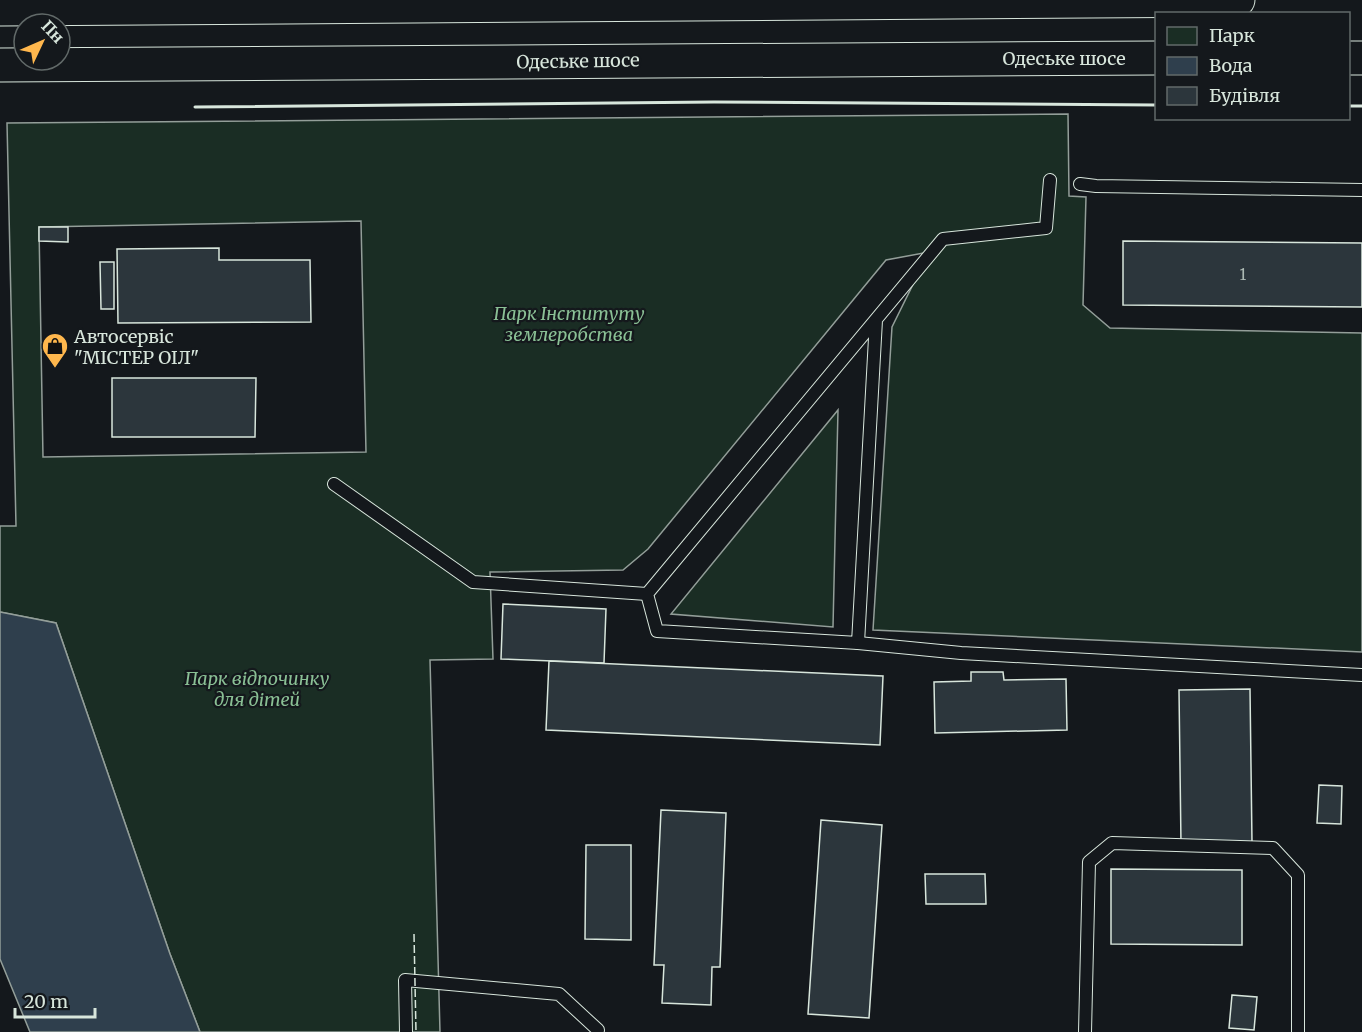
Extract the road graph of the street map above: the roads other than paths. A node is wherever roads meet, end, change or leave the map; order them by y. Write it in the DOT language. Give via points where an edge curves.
graph roads {
  1 [pos="1041,0"];
  2 [pos="1238,0"];
  3 [pos="737,1"];
  4 [pos="816,1"];
  5 [pos="64,4"];
  6 [pos="0,9"];
  7 [pos="1155,58"];
  8 [pos="0,65"];
  9 [pos="1050,180"];
  10 [pos="1080,184"];
  11 [pos="1362,190"];
  12 [pos="876,320"];
  13 [pos="334,484"];
  14 [pos="647,594"];
  15 [pos="858,643"];
  16 [pos="1362,675"];
  17 [pos="598,1031"];
  18 [pos="406,1032"];
  19 [pos="1085,1032"];
  20 [pos="1298,1032"];
  1 -- 2 [label="highway"];
  1 -- 4 [label="highway"];
  3 -- 4 [label="highway"];
  3 -- 5 [label="highway"];
  5 -- 6 [label="highway"];
  7 -- 8 [label="highway, Одеське шосе"];
  9 -- 12 [label="lane" via="1046,228 943,239"];
  10 -- 11 [label="lane"];
  12 -- 14 [label="lane"];
  12 -- 15 [label="lane"];
  13 -- 14 [label="lane" via="473,582"];
  14 -- 15 [label="lane" via="657,631"];
  15 -- 16 [label="lane"];
  17 -- 18 [label="lane" via="560,994 405,980"];
  19 -- 20 [label="lane" via="1089,862 1112,843 1273,848 1298,875"];
}
